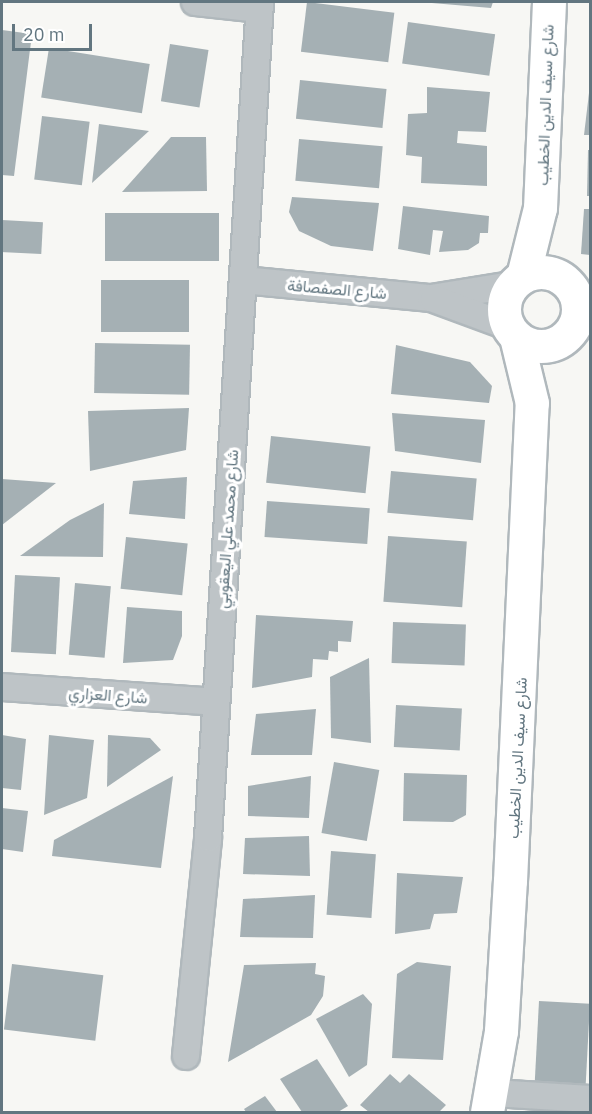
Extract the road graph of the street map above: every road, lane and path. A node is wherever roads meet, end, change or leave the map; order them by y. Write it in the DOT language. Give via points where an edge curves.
graph roads {
  1 [pos="195,2"];
  2 [pos="549,2"];
  3 [pos="259,5"];
  4 [pos="540,208"];
  5 [pos="243,280"];
  6 [pos="517,280"];
  7 [pos="575,286"];
  8 [pos="431,298"];
  9 [pos="574,329"];
  10 [pos="512,332"];
  11 [pos="532,403"];
  12 [pos="2,687"];
  13 [pos="215,702"];
  14 [pos="186,1056"];
  15 [pos="591,1099"];
  16 [pos="490,1103"];
  1 -- 3 [label="street"];
  2 -- 4 [label="street, شارع سيف الدين الخطيب"];
  3 -- 5 [label="street, شارع محمد علي اليعقوبي"];
  4 -- 6 [label="street, شارع سيف الدين الخطيب"];
  4 -- 7 [label="street, شارع سيف الدين الخطيب"];
  5 -- 8 [label="street, شارع الصفصافة"];
  5 -- 13 [label="street, شارع محمد علي اليعقوبي"];
  6 -- 7 [label="street" via="545,272"];
  6 -- 8 [label="street, شارع الصفصافة"];
  6 -- 10 [label="street" via="503,305"];
  7 -- 9 [label="street" via="578,304"];
  8 -- 10 [label="street, شارع الصفصافة"];
  9 -- 10 [label="street" via="536,346"];
  9 -- 11 [label="street, شارع سيف الدين الخطيب"];
  10 -- 11 [label="street, شارع سيف الدين الخطيب"];
  11 -- 16 [label="street, شارع سيف الدين الخطيب" via="518,754"];
  12 -- 13 [label="street, شارع العزاري"];
  13 -- 14 [label="street, شارع محمد علي اليعقوبي" via="208,838"];
  15 -- 16 [label="street"];
}
